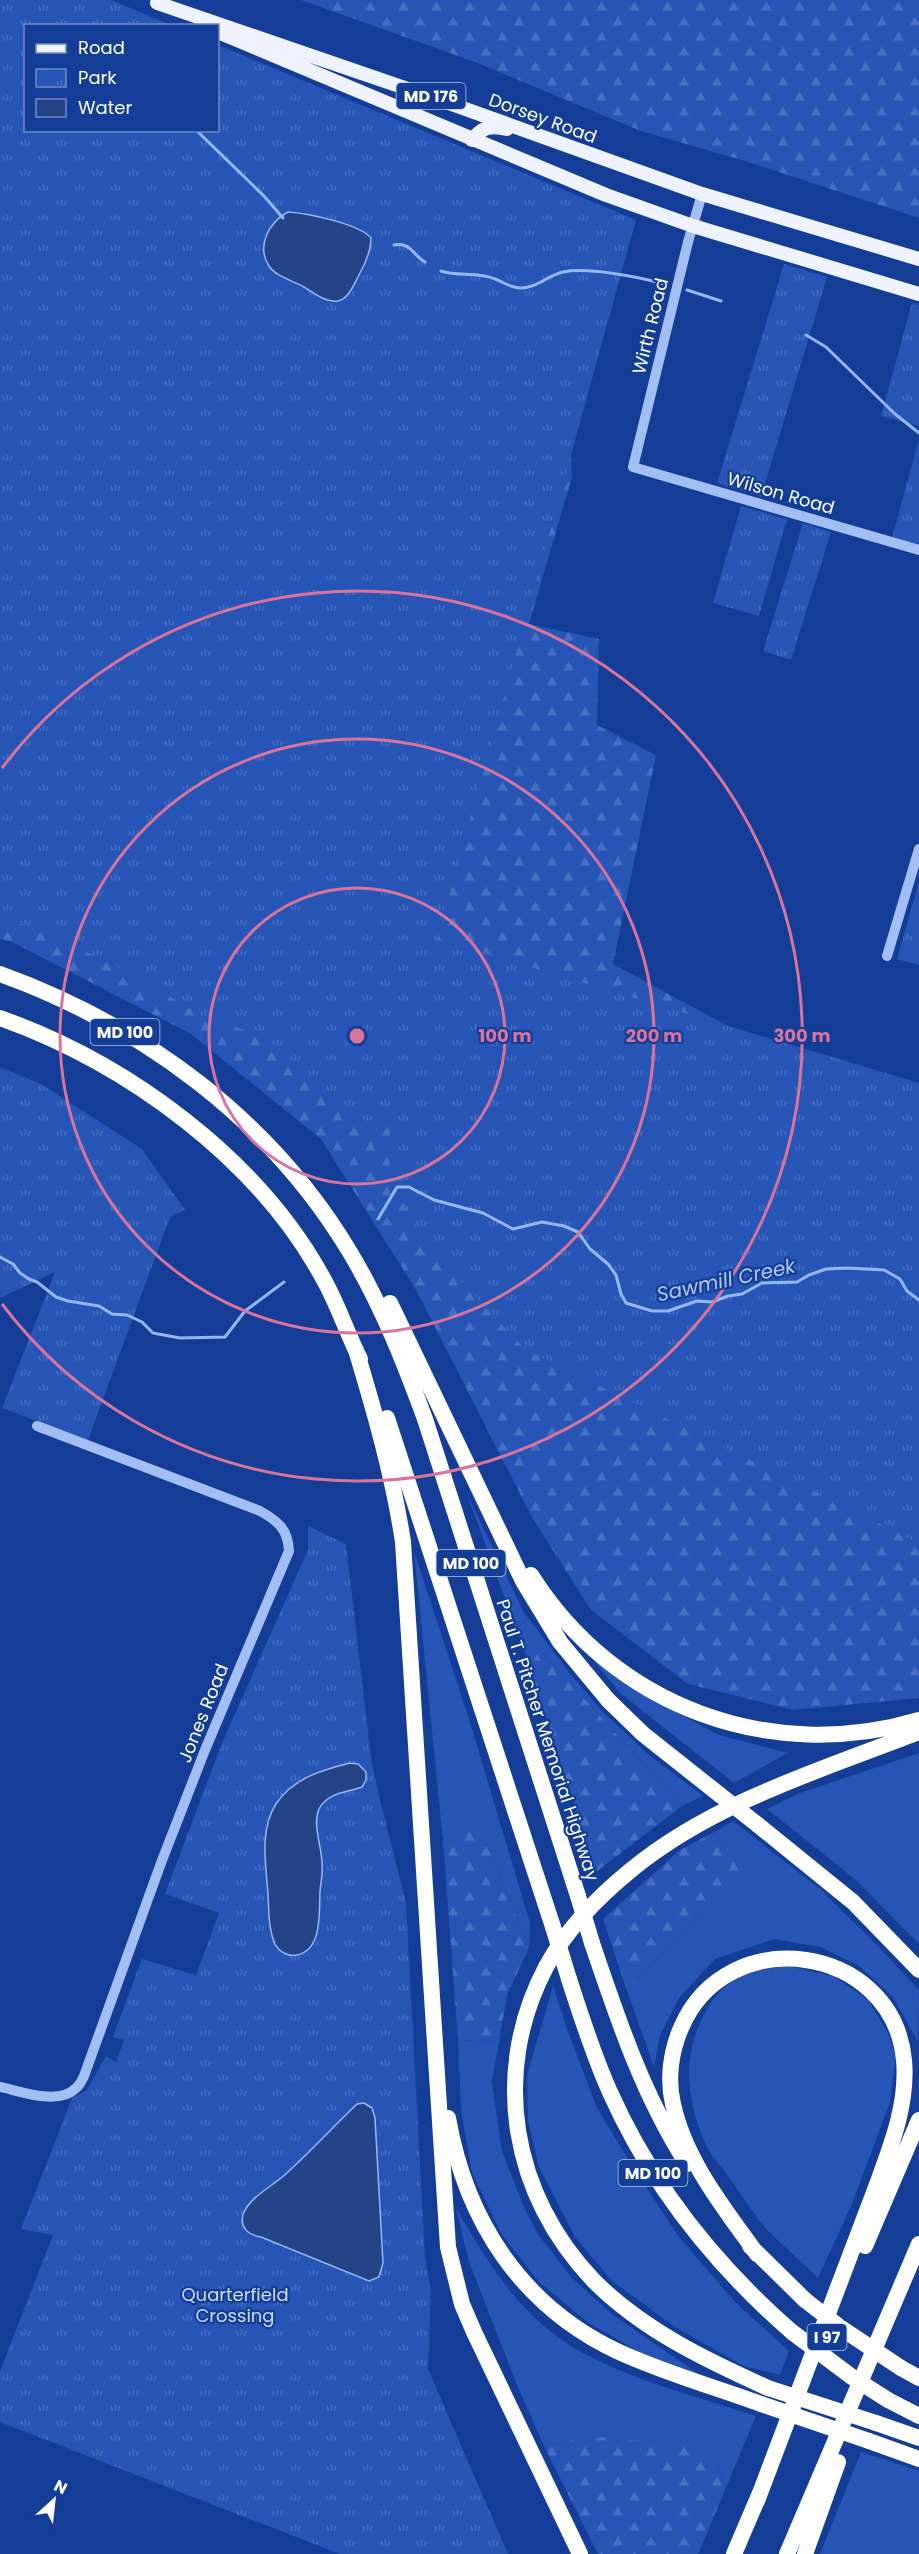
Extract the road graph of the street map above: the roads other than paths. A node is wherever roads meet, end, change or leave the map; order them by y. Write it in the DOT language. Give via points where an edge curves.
graph roads {
  1 [pos="154,1"];
  2 [pos="200,24"];
  3 [pos="219,32"];
  4 [pos="472,140"];
  5 [pos="550,140"];
  6 [pos="702,194"];
  7 [pos="693,226"];
  8 [pos="919,259"];
  9 [pos="919,294"];
  10 [pos="633,467"];
  11 [pos="919,550"];
  12 [pos="919,849"];
  13 [pos="887,956"];
  14 [pos="0,974"];
  15 [pos="0,1018"];
  16 [pos="305,1187"];
  17 [pos="356,1350"];
  18 [pos="37,1426"];
  19 [pos="482,1496"];
  20 [pos="919,1720"];
  21 [pos="919,1732"];
  22 [pos="919,1970"];
  23 [pos="432,1977"];
  24 [pos="0,2087"];
  25 [pos="919,2120"];
  26 [pos="919,2244"];
  27 [pos="757,2254"];
  28 [pos="912,2261"];
  29 [pos="919,2378"];
  30 [pos="919,2416"];
  31 [pos="919,2438"];
  32 [pos="919,2459"];
  33 [pos="757,2501"];
  34 [pos="580,2554"];
  35 [pos="734,2554"];
  36 [pos="788,2554"];
  37 [pos="805,2554"];
  1 -- 2 [label="main road, Dorsey Road / MD 176"];
  1 -- 5 [label="main road, Dorsey Road / MD 176"];
  3 -- 4 [label="main road, MD 176"];
  4 -- 5 [label="main road" via="481,130 495,127"];
  4 -- 7 [label="main road, MD 176"];
  5 -- 6 [label="main road, Dorsey Road / MD 176"];
  6 -- 7 [label="street, Wirth Road"];
  6 -- 8 [label="main road, Dorsey Road / MD 176"];
  7 -- 9 [label="main road, MD 176"];
  7 -- 10 [label="street, Wirth Road"];
  10 -- 11 [label="street, Wilson Road"];
  12 -- 13 [label="street"];
  14 -- 16 [label="highway, Paul T. Pitcher Memorial Highway / MD 100" via="72,1004 156,1051 237,1114"];
  15 -- 17 [label="highway, MD 100" via="93,1059 168,1107 211,1143 246,1176 300,1242 324,1280"];
  16 -- 19 [label="highway" via="357,1249 390,1302"];
  16 -- 27 [label="highway, Paul T. Pitcher Memorial Highway / MD 100, bridge" via="351,1254 402,1357 622,2034 652,2103 699,2182"];
  17 -- 23 [label="highway" via="382,1435 403,1542"];
  17 -- 30 [label="highway, MD 100, bridge" via="392,1431 569,1979 609,2090 650,2169 701,2241 735,2280 792,2332 852,2377"];
  18 -- 24 [label="street, Jones Road" via="260,1512 281,1526 289,1551 205,1750 84,2076 76,2089 53,2096"];
  19 -- 20 [label="highway" via="541,1591 563,1618 614,1666 670,1701 738,1726 772,1733 840,1736 886,1730"];
  19 -- 22 [label="highway, bridge" via="523,1581 555,1634 608,1700 643,1734 853,1902"];
  21 -- 31 [label="highway, bridge" via="756,1796 702,1822 639,1864 598,1899 547,1965 522,2028 515,2068 521,2151 535,2193 569,2252 595,2282 667,2338 709,2362 768,2388"];
  23 -- 32 [label="highway, bridge" via="454,2154 477,2214 511,2266 536,2295 590,2336 642,2361"];
  23 -- 34 [label="highway" via="444,2215 455,2277 474,2332"];
  25 -- 33 [label="highway, I 97"];
  26 -- 28 [label="highway, I 97"];
  27 -- 29 [label="highway, Paul T. Pitcher Memorial Highway / MD 100, bridge" via="805,2300"];
  27 -- 33 [label="highway" via="690,2151 672,2103 672,2056 685,2018 697,1999 727,1973 772,1958 822,1962 854,1978 879,2000 899,2038 904,2083 894,2137"];
  28 -- 36 [label="highway, I 97"];
  28 -- 37 [label="highway"];
  33 -- 35 [label="highway, I 97"];
}
